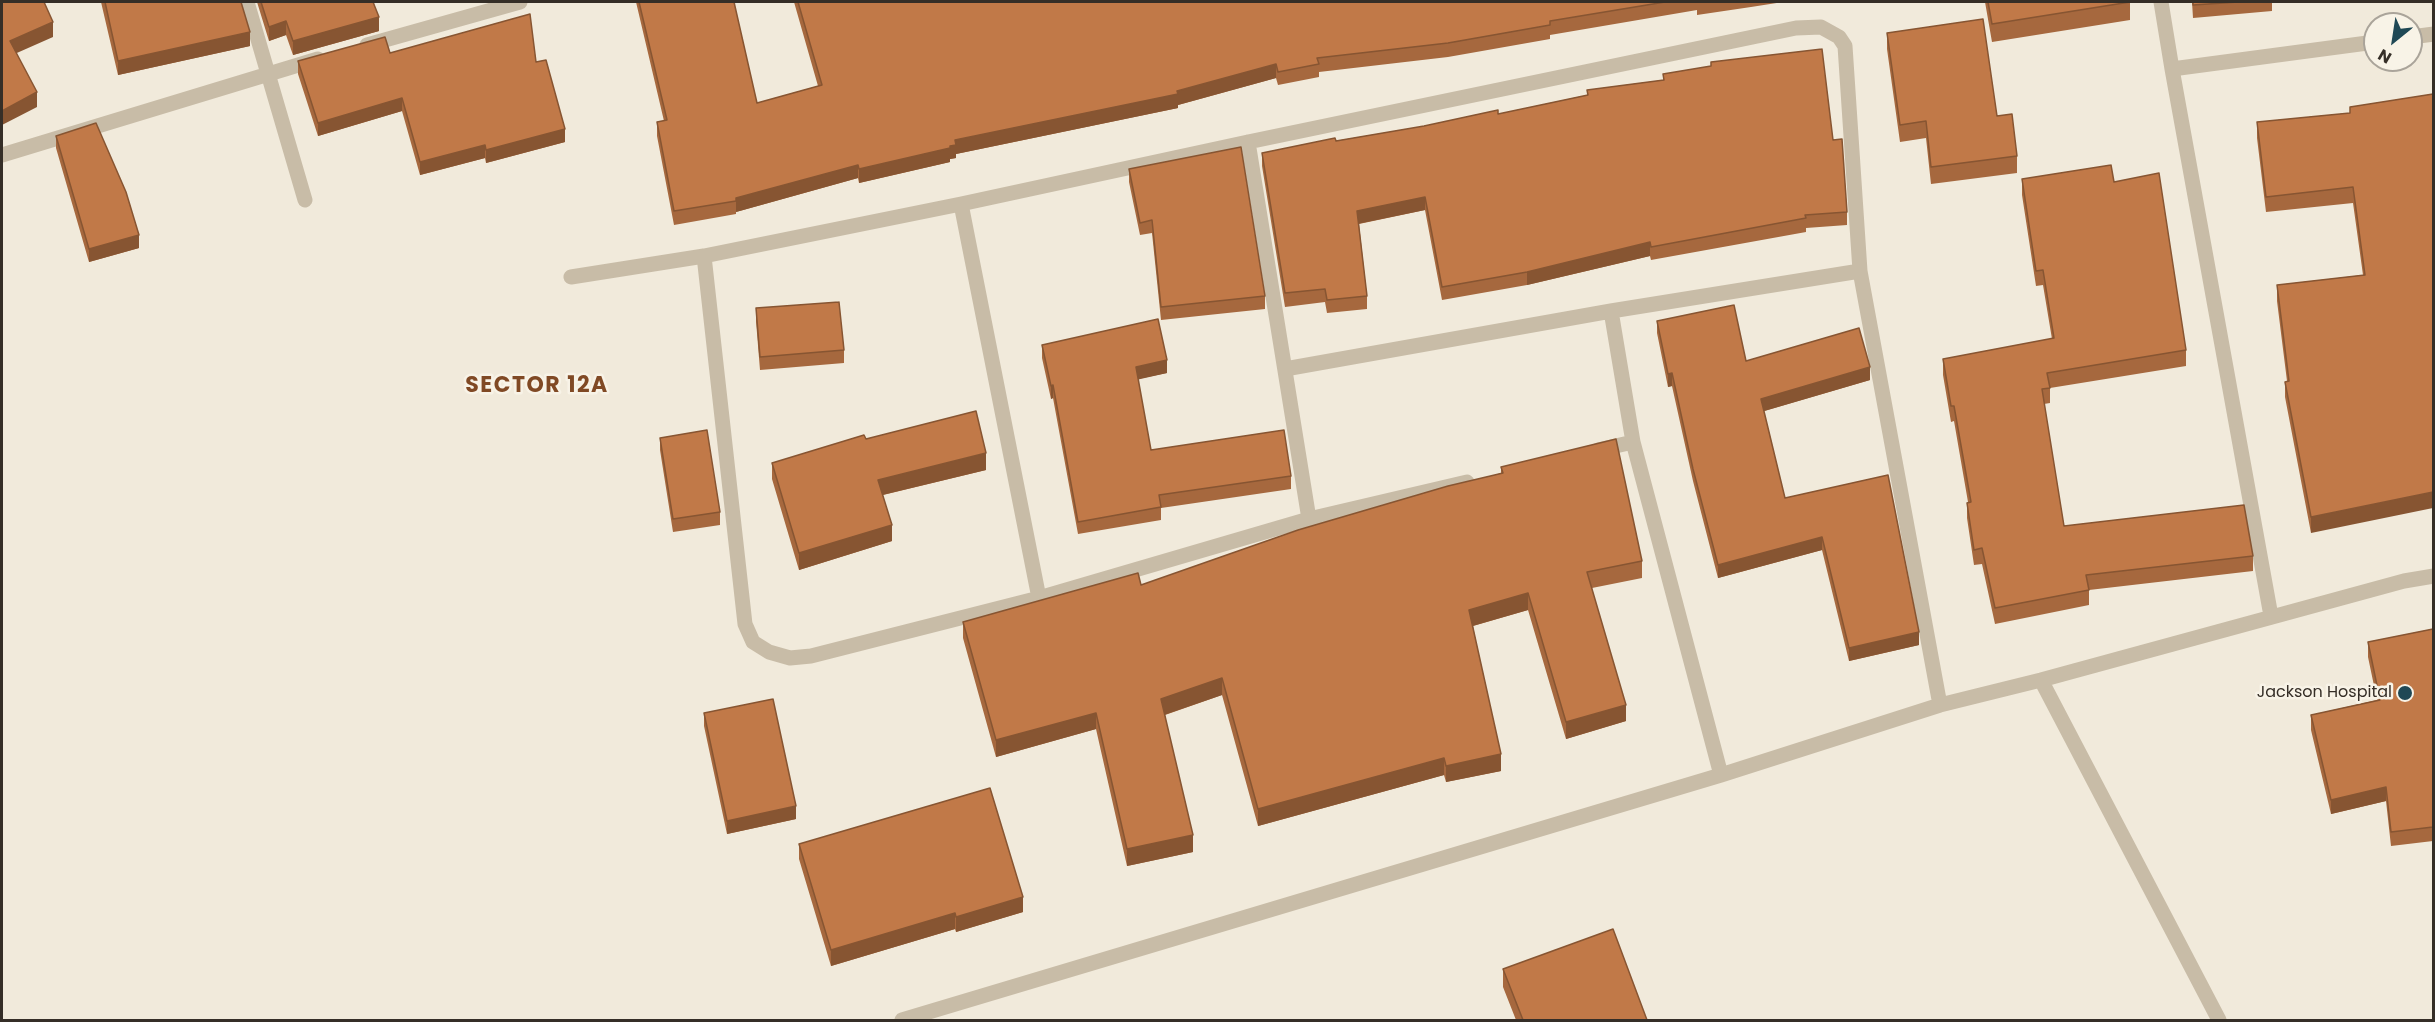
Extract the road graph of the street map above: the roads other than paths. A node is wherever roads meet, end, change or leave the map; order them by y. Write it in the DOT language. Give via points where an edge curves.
graph roads {
  1 [pos="247,2"];
  2 [pos="520,2"];
  3 [pos="2162,2"];
  4 [pos="2363,44"];
  5 [pos="2172,69"];
  6 [pos="269,72"];
  7 [pos="1248,142"];
  8 [pos="2,155"];
  9 [pos="305,200"];
  10 [pos="961,204"];
  11 [pos="704,256"];
  12 [pos="1860,271"];
  13 [pos="571,277"];
  14 [pos="1611,311"];
  15 [pos="1285,369"];
  16 [pos="1633,442"];
  17 [pos="1587,453"];
  18 [pos="1483,478"];
  19 [pos="1309,519"];
  20 [pos="2433,576"];
  21 [pos="1039,598"];
  22 [pos="2271,616"];
  23 [pos="2040,680"];
  24 [pos="1940,705"];
  25 [pos="1721,775"];
  26 [pos="902,1020"];
  27 [pos="2219,1020"];
  1 -- 6 [label="street"];
  2 -- 6 [label="street"];
  3 -- 5 [label="street"];
  4 -- 5 [label="street"];
  5 -- 22 [label="street"];
  6 -- 8 [label="street"];
  6 -- 9 [label="street"];
  7 -- 10 [label="street"];
  7 -- 12 [label="street" via="1796,28 1821,27 1839,37 1845,46"];
  7 -- 15 [label="street"];
  10 -- 11 [label="street"];
  10 -- 21 [label="street"];
  11 -- 13 [label="street"];
  11 -- 21 [label="street" via="745,624 753,642 790,658 811,656"];
  12 -- 14 [label="street"];
  12 -- 24 [label="street"];
  14 -- 15 [label="street"];
  14 -- 16 [label="street"];
  15 -- 19 [label="street"];
  16 -- 17 [label="street"];
  16 -- 25 [label="street"];
  18 -- 19 [label="street"];
  19 -- 21 [label="street"];
  20 -- 22 [label="street"];
  22 -- 23 [label="street"];
  23 -- 24 [label="street"];
  23 -- 27 [label="street"];
  24 -- 25 [label="street"];
  25 -- 26 [label="street"];
}
